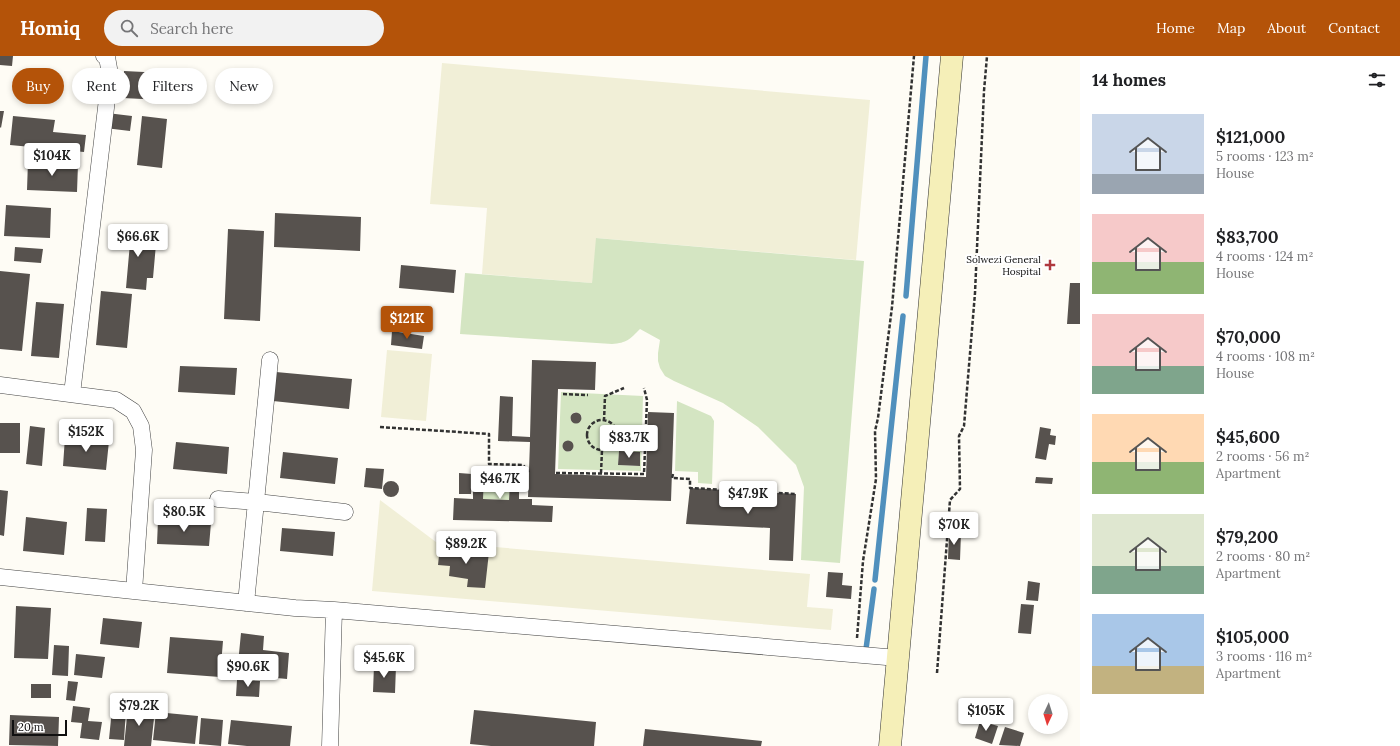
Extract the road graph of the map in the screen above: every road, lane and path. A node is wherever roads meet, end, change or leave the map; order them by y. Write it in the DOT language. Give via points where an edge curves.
graph roads {
  1 [pos="104,56"];
  2 [pos="914,56"];
  3 [pos="952,56"];
  4 [pos="988,56"];
  5 [pos="270,360"];
  6 [pos="0,385"];
  7 [pos="624,388"];
  8 [pos="644,388"];
  9 [pos="72,394"];
  10 [pos="563,394"];
  11 [pos="588,395"];
  12 [pos="604,421"];
  13 [pos="380,427"];
  14 [pos="639,433"];
  15 [pos="617,434"];
  16 [pos="602,450"];
  17 [pos="528,472"];
  18 [pos="556,472"];
  19 [pos="601,473"];
  20 [pos="673,474"];
  21 [pos="796,494"];
  22 [pos="218,499"];
  23 [pos="257,502"];
  24 [pos="345,512"];
  25 [pos="0,577"];
  26 [pos="134,591"];
  27 [pos="246,603"];
  28 [pos="334,610"];
  29 [pos="855,654"];
  30 [pos="898,658"];
  31 [pos="937,673"];
  32 [pos="892,745"];
  33 [pos="330,746"];
  1 -- 9 [label="street" via="107,57 110,74"];
  2 -- 29 [label="path" via="892,307 875,431 876,479 863,561"];
  3 -- 30 [label="main road"];
  4 -- 31 [label="path" via="984,91 975,301 964,426 959,436 960,489 950,500"];
  5 -- 23 [label="street"];
  6 -- 9 [label="street"];
  7 -- 12 [label="path" via="606,396"];
  8 -- 19 [label="path" via="647,400 644,474"];
  9 -- 26 [label="street" via="116,400 133,411 142,426 144,450"];
  10 -- 11 [label="path"];
  12 -- 15 [label="path" via="613,425"];
  12 -- 16 [label="path" via="591,426 588,434 590,443"];
  13 -- 17 [label="path" via="489,434 489,464 523,465"];
  14 -- 15 [label="path"];
  15 -- 16 [label="path" via="611,447"];
  16 -- 19 [label="path"];
  18 -- 19 [label="path"];
  20 -- 21 [label="path" via="672,478 690,479 690,488"];
  22 -- 23 [label="street"];
  23 -- 24 [label="street"];
  23 -- 27 [label="street"];
  25 -- 26 [label="street"];
  26 -- 27 [label="street"];
  27 -- 28 [label="street"];
  28 -- 29 [label="street"];
  28 -- 33 [label="street"];
  29 -- 30 [label="street"];
  30 -- 32 [label="main road"];
}
